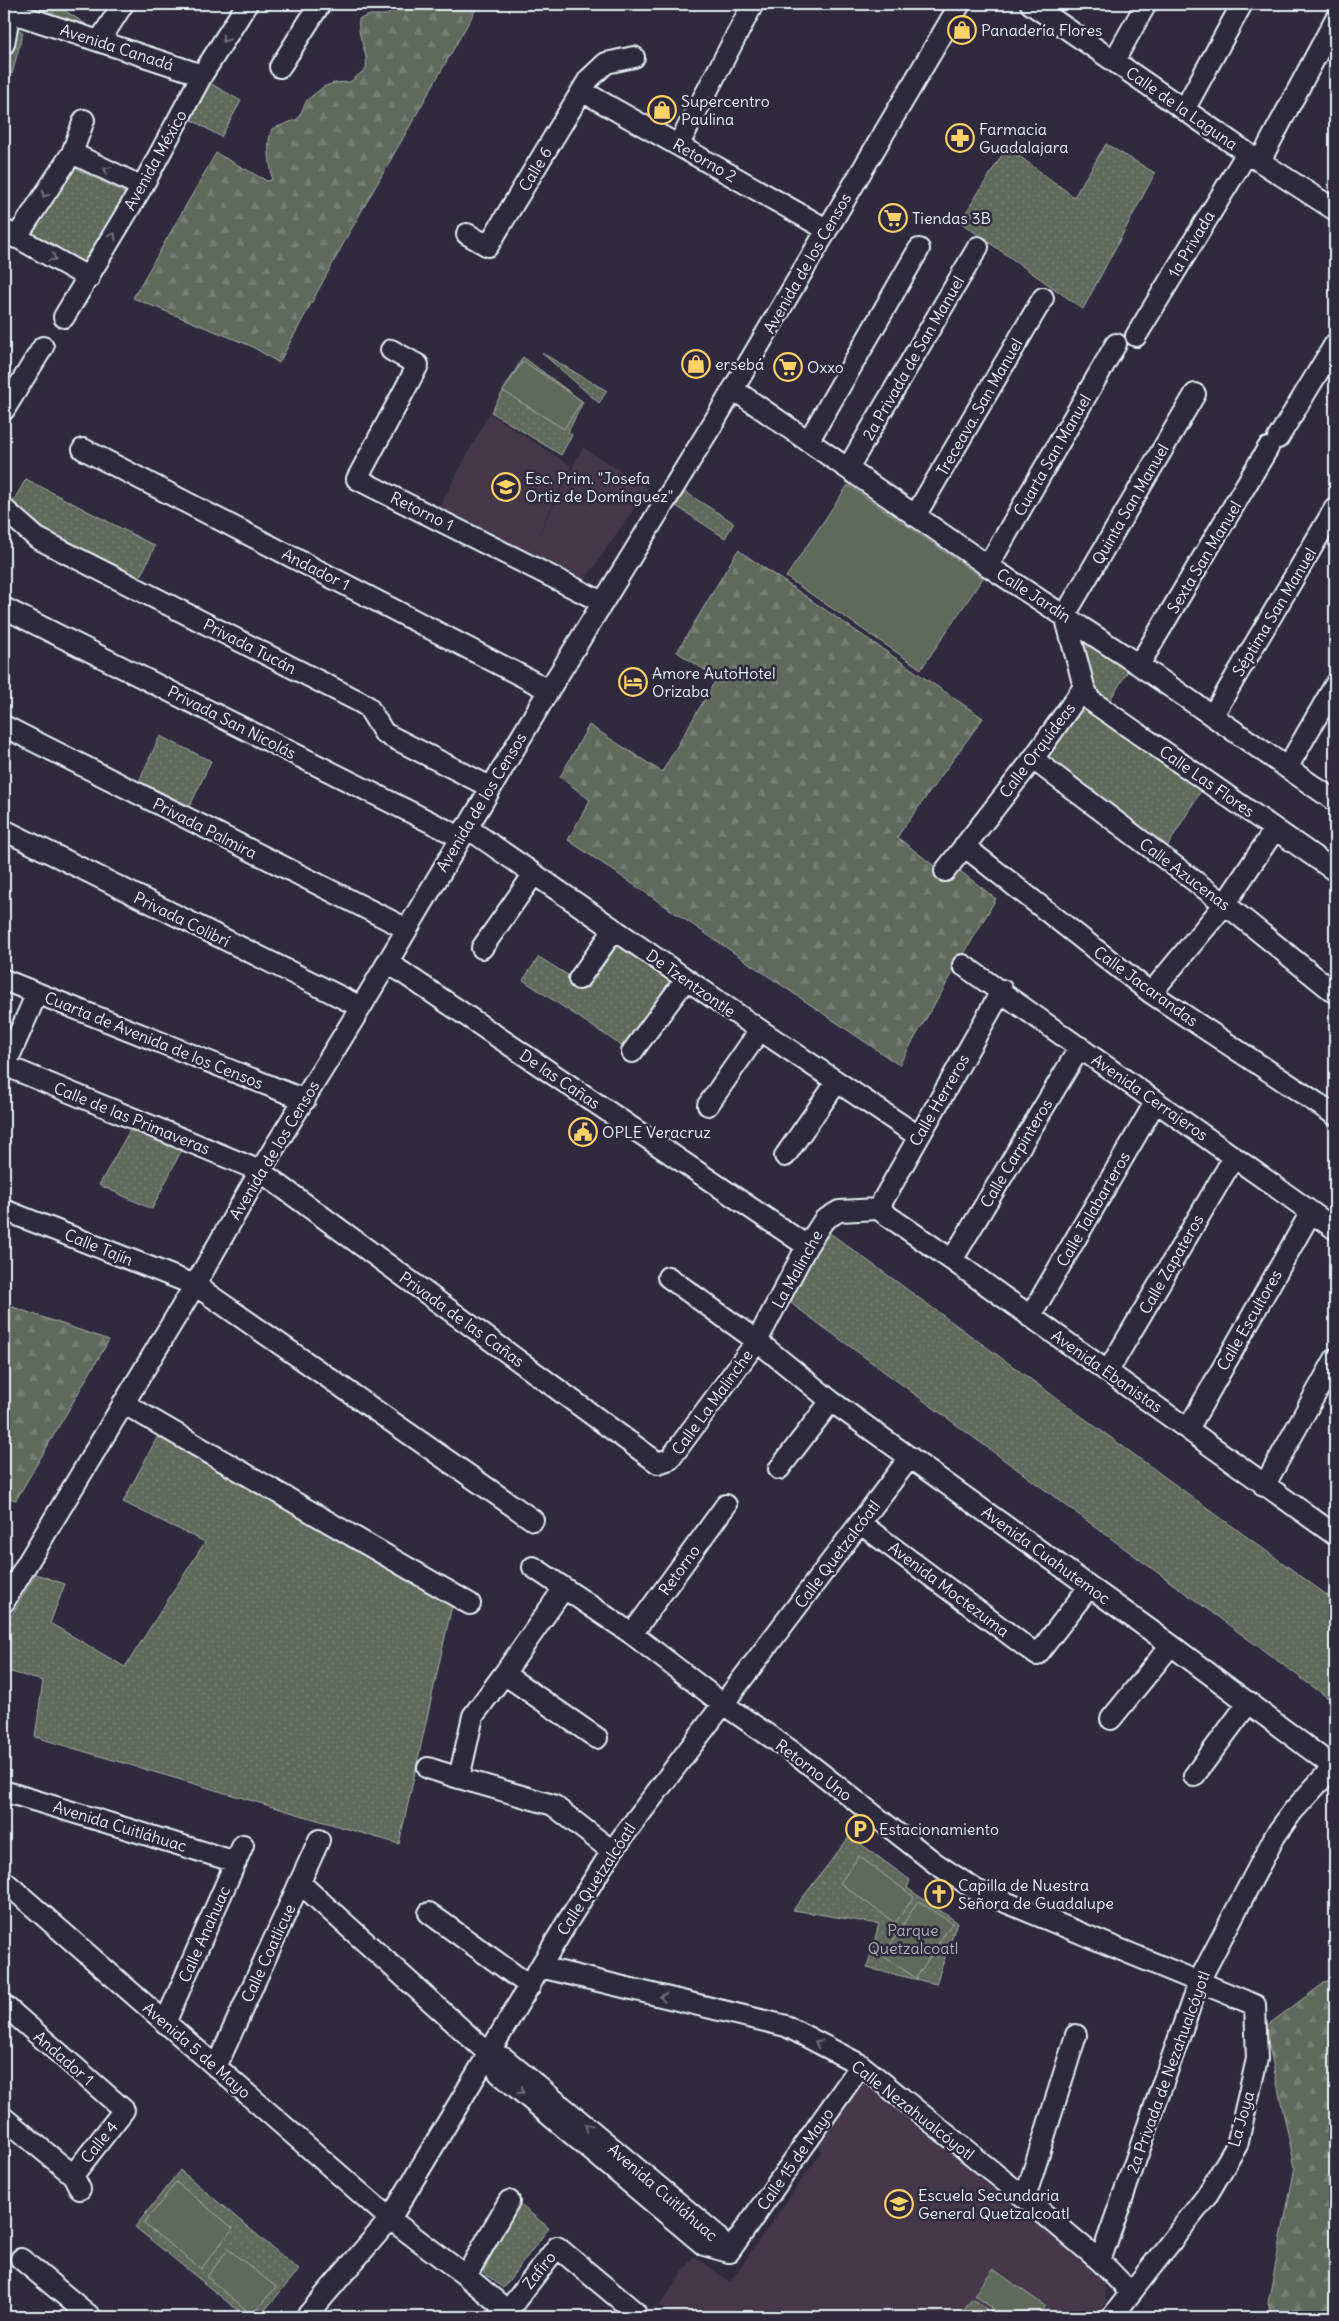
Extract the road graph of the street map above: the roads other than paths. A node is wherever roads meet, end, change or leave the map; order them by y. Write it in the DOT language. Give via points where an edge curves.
graph roads {
  1 [pos="123,4"];
  2 [pos="247,4"];
  3 [pos="320,4"];
  4 [pos="753,4"];
  5 [pos="960,4"];
  6 [pos="1031,4"];
  7 [pos="1146,4"];
  8 [pos="1242,4"];
  9 [pos="8,9"];
  10 [pos="1052,10"];
  11 [pos="1335,20"];
  12 [pos="100,40"];
  13 [pos="4,44"];
  14 [pos="634,57"];
  15 [pos="1114,61"];
  16 [pos="280,67"];
  17 [pos="202,75"];
  18 [pos="582,91"];
  19 [pos="1184,110"];
  20 [pos="84,120"];
  21 [pos="679,144"];
  22 [pos="72,153"];
  23 [pos="1254,157"];
  24 [pos="142,187"];
  25 [pos="1335,210"];
  26 [pos="826,230"];
  27 [pos="10,234"];
  28 [pos="467,234"];
  29 [pos="978,247"];
  30 [pos="920,249"];
  31 [pos="89,278"];
  32 [pos="1043,298"];
  33 [pos="64,318"];
  34 [pos="1136,336"];
  35 [pos="1116,344"];
  36 [pos="1335,344"];
  37 [pos="44,347"];
  38 [pos="391,350"];
  39 [pos="733,389"];
  40 [pos="1195,394"];
  41 [pos="4,410"];
  42 [pos="808,440"];
  43 [pos="83,449"];
  44 [pos="848,468"];
  45 [pos="1335,508"];
  46 [pos="4,509"];
  47 [pos="915,516"];
  48 [pos="988,566"];
  49 [pos="602,602"];
  50 [pos="4,608"];
  51 [pos="1066,615"];
  52 [pos="1139,665"];
  53 [pos="1335,685"];
  54 [pos="1084,687"];
  55 [pos="548,690"];
  56 [pos="1212,715"];
  57 [pos="4,726"];
  58 [pos="1033,759"];
  59 [pos="1287,768"];
  60 [pos="490,787"];
  61 [pos="1335,802"];
  62 [pos="1275,829"];
  63 [pos="4,830"];
  64 [pos="463,832"];
  65 [pos="964,846"];
  66 [pos="945,871"];
  67 [pos="1335,871"];
  68 [pos="534,874"];
  69 [pos="1225,904"];
  70 [pos="406,929"];
  71 [pos="614,930"];
  72 [pos="482,948"];
  73 [pos="387,962"];
  74 [pos="963,965"];
  75 [pos="579,979"];
  76 [pos="686,979"];
  77 [pos="4,980"];
  78 [pos="1002,990"];
  79 [pos="1335,992"];
  80 [pos="37,993"];
  81 [pos="1152,993"];
  82 [pos="361,1007"];
  83 [pos="760,1030"];
  84 [pos="1080,1047"];
  85 [pos="632,1052"];
  86 [pos="5,1066"];
  87 [pos="838,1082"];
  88 [pos="305,1100"];
  89 [pos="1156,1101"];
  90 [pos="708,1105"];
  91 [pos="1335,1115"];
  92 [pos="918,1136"];
  93 [pos="785,1156"];
  94 [pos="1234,1157"];
  95 [pos="260,1171"];
  96 [pos="878,1209"];
  97 [pos="4,1210"];
  98 [pos="1311,1212"];
  99 [pos="1335,1229"];
  100 [pos="808,1246"];
  101 [pos="952,1260"];
  102 [pos="668,1277"];
  103 [pos="195,1285"];
  104 [pos="1030,1317"];
  105 [pos="757,1341"];
  106 [pos="1335,1359"];
  107 [pos="1108,1371"];
  108 [pos="831,1401"];
  109 [pos="123,1403"];
  110 [pos="1188,1429"];
  111 [pos="910,1457"];
  112 [pos="664,1462"];
  113 [pos="779,1469"];
  114 [pos="1264,1486"];
  115 [pos="726,1505"];
  116 [pos="533,1520"];
  117 [pos="861,1524"];
  118 [pos="1335,1535"];
  119 [pos="533,1567"];
  120 [pos="1089,1587"];
  121 [pos="564,1588"];
  122 [pos="4,1602"];
  123 [pos="470,1604"];
  124 [pos="632,1634"];
  125 [pos="1171,1645"];
  126 [pos="504,1674"];
  127 [pos="1249,1702"];
  128 [pos="723,1704"];
  129 [pos="1111,1719"];
  130 [pos="597,1738"];
  131 [pos="428,1768"];
  132 [pos="1334,1768"];
  133 [pos="1194,1776"];
  134 [pos="459,1778"];
  135 [pos="4,1795"];
  136 [pos="319,1840"];
  137 [pos="612,1851"];
  138 [pos="240,1854"];
  139 [pos="4,1881"];
  140 [pos="300,1883"];
  141 [pos="429,1913"];
  142 [pos="540,1967"];
  143 [pos="1199,1981"];
  144 [pos="530,1986"];
  145 [pos="4,2005"];
  146 [pos="166,2023"];
  147 [pos="1076,2035"];
  148 [pos="489,2054"];
  149 [pos="861,2066"];
  150 [pos="216,2067"];
  151 [pos="124,2110"];
  152 [pos="4,2118"];
  153 [pos="1024,2198"];
  154 [pos="509,2201"];
  155 [pos="390,2219"];
  156 [pos="729,2252"];
  157 [pos="21,2260"];
  158 [pos="1100,2261"];
  159 [pos="466,2276"];
  160 [pos="1132,2293"];
  161 [pos="506,2314"];
  162 [pos="633,2314"];
  163 [pos="91,2317"];
  164 [pos="306,2317"];
  165 [pos="1112,2317"];
  1 -- 12 [label="street"];
  2 -- 17 [label="street, Avenida México, one-way"];
  3 -- 16 [label="street"];
  4 -- 21 [label="street"];
  5 -- 26 [label="street, Avenida de los Censos"];
  6 -- 10 [label="street, Calle de la Laguna"];
  7 -- 15 [label="street"];
  8 -- 19 [label="street"];
  9 -- 12 [label="street, Avenida Canadá"];
  9 -- 13 [label="street"];
  10 -- 15 [label="street, Calle de la Laguna"];
  11 -- 23 [label="street, 1a Privada"];
  12 -- 17 [label="street, Avenida Canadá"];
  14 -- 18 [label="street, Calle 6" via="606,62"];
  15 -- 19 [label="street, Calle de la Laguna"];
  17 -- 24 [label="street, Avenida México"];
  18 -- 21 [label="street, Retorno 2"];
  18 -- 28 [label="street, Calle 6" via="488,246"];
  19 -- 23 [label="street, Calle de la Laguna"];
  20 -- 22 [label="street"];
  21 -- 26 [label="street, Retorno 2"];
  24 -- 22 [label="street, one-way"];
  22 -- 27 [label="street, one-way"];
  23 -- 25 [label="street, Calle de la Laguna"];
  23 -- 34 [label="street, 1a Privada"];
  31 -- 24 [label="street, Avenida México, one-way"];
  26 -- 39 [label="street, Avenida de los Censos"];
  27 -- 31 [label="street, one-way"];
  29 -- 44 [label="street, 2a Privada de San Manuel"];
  30 -- 42 [label="street"];
  31 -- 33 [label="street, Avenida México"];
  32 -- 47 [label="street, Treceava. San Manuel"];
  35 -- 48 [label="street, Cuarta San Manuel"];
  36 -- 52 [label="street, Sexta San Manuel"];
  37 -- 41 [label="street"];
  38 -- 49 [label="street, Retorno 1" via="418,365 357,479"];
  39 -- 42 [label="street, Calle Jardín"];
  39 -- 49 [label="street, Avenida de los Censos"];
  40 -- 51 [label="street, Quinta San Manuel"];
  42 -- 44 [label="street, Calle Jardín"];
  43 -- 55 [label="street, Andador 1"];
  44 -- 47 [label="street, Calle Jardín"];
  45 -- 56 [label="street, Séptima San Manuel"];
  46 -- 60 [label="street, Privada Tucán" via="37,538 360,702 368,707 384,734"];
  47 -- 48 [label="street, Calle Jardín"];
  48 -- 51 [label="street, Calle Jardín"];
  49 -- 55 [label="street, Avenida de los Censos"];
  50 -- 64 [label="street, Privada San Nicolás"];
  51 -- 52 [label="street, Calle Jardín"];
  51 -- 54 [label="street, Calle Orquídeas"];
  52 -- 56 [label="street, Calle Jardín"];
  53 -- 59 [label="street"];
  54 -- 58 [label="street, Calle Orquídeas"];
  54 -- 62 [label="street, Calle Las Flores" via="1090,700"];
  55 -- 60 [label="street, Avenida de los Censos"];
  56 -- 59 [label="street, Calle Jardín"];
  57 -- 70 [label="street, Privada Palmira"];
  58 -- 65 [label="street, Calle Orquídeas"];
  58 -- 69 [label="street, Calle Azucenas"];
  59 -- 61 [label="street, Calle Jardín"];
  60 -- 64 [label="street, Avenida de los Censos"];
  62 -- 67 [label="street, Calle Las Flores"];
  62 -- 69 [label="street"];
  63 -- 82 [label="street, Privada Colibrí"];
  64 -- 68 [label="street, De Tzentzontle"];
  64 -- 70 [label="street, Avenida de los Censos"];
  65 -- 66 [label="street, Calle Orquídeas"];
  65 -- 81 [label="street, Calle Jacarandas"];
  68 -- 71 [label="street, De Tzentzontle"];
  68 -- 72 [label="street"];
  69 -- 79 [label="street, Calle Azucenas"];
  69 -- 81 [label="street"];
  70 -- 73 [label="street, Avenida de los Censos"];
  71 -- 75 [label="street"];
  71 -- 76 [label="street, De Tzentzontle"];
  73 -- 82 [label="street, Avenida de los Censos"];
  73 -- 100 [label="street, De las Cañas"];
  74 -- 78 [label="street, Avenida Cerrajeros"];
  76 -- 83 [label="street, De Tzentzontle"];
  76 -- 85 [label="street"];
  77 -- 80 [label="street, Cuarta de Avenida de los Censos"];
  78 -- 84 [label="street, Avenida Cerrajeros"];
  78 -- 92 [label="street, Calle Herreros"];
  80 -- 86 [label="street"];
  80 -- 88 [label="street, Cuarta de Avenida de los Censos"];
  81 -- 91 [label="street, Calle Jacarandas"];
  82 -- 88 [label="street, Avenida de los Censos"];
  83 -- 87 [label="street, De Tzentzontle"];
  83 -- 90 [label="street"];
  84 -- 89 [label="street, Avenida Cerrajeros"];
  84 -- 101 [label="street, Calle Carpinteros"];
  86 -- 95 [label="street, Calle de las Primaveras"];
  87 -- 92 [label="street, De Tzentzontle"];
  87 -- 93 [label="street"];
  88 -- 95 [label="street, Avenida de los Censos"];
  89 -- 94 [label="street, Avenida Cerrajeros"];
  89 -- 104 [label="street, Calle Talabarteros"];
  92 -- 96 [label="street, Calle Herreros"];
  94 -- 98 [label="street, Avenida Cerrajeros"];
  94 -- 107 [label="street, Calle Zapateros"];
  95 -- 103 [label="street, Avenida de los Censos"];
  95 -- 112 [label="street, Privada de las Cañas" via="658,1463"];
  96 -- 100 [label="street, La Malinche" via="839,1211 824,1220"];
  96 -- 101 [label="street, Avenida Ebanistas"];
  97 -- 103 [label="street, Calle Tajín"];
  98 -- 99 [label="street, Avenida Cerrajeros"];
  98 -- 110 [label="street, Calle Escultores"];
  100 -- 105 [label="street, La Malinche"];
  101 -- 104 [label="street, Avenida Ebanistas"];
  102 -- 105 [label="street, Avenida Cuahutemoc"];
  103 -- 109 [label="street, Avenida de los Censos"];
  103 -- 116 [label="street, Calle Tajín"];
  104 -- 107 [label="street, Avenida Ebanistas"];
  105 -- 108 [label="street, Avenida Cuahutemoc"];
  105 -- 112 [label="street, Calle La Malinche" via="670,1459"];
  106 -- 114 [label="street"];
  107 -- 110 [label="street, Avenida Ebanistas"];
  108 -- 111 [label="street, Avenida Cuahutemoc"];
  108 -- 113 [label="street"];
  109 -- 122 [label="street, Avenida de los Censos"];
  109 -- 123 [label="street"];
  110 -- 114 [label="street, Avenida Ebanistas"];
  111 -- 117 [label="street, Calle Quetzalcóatl"];
  111 -- 120 [label="street, Avenida Cuahutemoc"];
  114 -- 118 [label="street, Avenida Ebanistas"];
  115 -- 124 [label="street, Retorno"];
  117 -- 120 [label="street, Avenida Moctezuma" via="1037,1655"];
  117 -- 128 [label="street, Calle Quetzalcóatl"];
  119 -- 121 [label="street"];
  120 -- 125 [label="street, Avenida Cuahutemoc"];
  121 -- 124 [label="street"];
  121 -- 126 [label="street"];
  124 -- 128 [label="street"];
  125 -- 127 [label="street, Avenida Cuahutemoc"];
  125 -- 129 [label="street"];
  126 -- 130 [label="street"];
  126 -- 134 [label="street" via="473,1716"];
  127 -- 132 [label="street, Avenida Cuahutemoc"];
  127 -- 133 [label="street"];
  128 -- 137 [label="street, Calle Quetzalcóatl"];
  128 -- 143 [label="street, Retorno Uno" via="800,1758 935,1863 976,1890"];
  131 -- 134 [label="street"];
  132 -- 143 [label="street, 2a Privada de Nezahualcóyotl" via="1293,1811 1275,1836"];
  134 -- 137 [label="street" via="553,1805"];
  135 -- 138 [label="street, Avenida Cuitláhuac" via="10,1793"];
  136 -- 140 [label="street, Calle Coatlicue"];
  137 -- 142 [label="street, Calle Quetzalcóatl"];
  138 -- 146 [label="street, Calle Anahuac"];
  139 -- 146 [label="street, Avenida 5 de Mayo"];
  140 -- 148 [label="street, Avenida Cuitláhuac"];
  140 -- 150 [label="street, Calle Coatlicue"];
  141 -- 144 [label="street"];
  142 -- 144 [label="street, Calle Quetzalcóatl"];
  149 -- 142 [label="street, Calle Nezahualcóyotl, one-way" via="786,2026"];
  143 -- 158 [label="street, 2a Privada de Nezahualcóyotl"];
  143 -- 160 [label="street, La Joya" via="1255,2005 1257,2059 1236,2145 1206,2198"];
  144 -- 148 [label="street, Calle Quetzalcóatl"];
  145 -- 151 [label="street, Andador 1"];
  146 -- 150 [label="street, Avenida 5 de Mayo"];
  147 -- 153 [label="street"];
  148 -- 155 [label="street, Calle Quetzalcóatl"];
  148 -- 156 [label="street, Avenida Cuitláhuac" via="499,2073 704,2245"];
  149 -- 153 [label="street, Calle Nezahualcóyotl"];
  149 -- 156 [label="street, Calle 15 de Mayo"];
  150 -- 155 [label="street, Avenida 5 de Mayo"];
  151 -- 152 [label="street, Calle 4" via="76,2182"];
  153 -- 158 [label="street, Calle Nezahualcóyotl"];
  154 -- 159 [label="street"];
  155 -- 159 [label="street"];
  155 -- 164 [label="street, Calle Quetzalcóatl"];
  157 -- 163 [label="street"];
  158 -- 160 [label="street, Calle Nezahualcóyotl"];
  159 -- 161 [label="street"];
  160 -- 165 [label="street"];
  161 -- 162 [label="street, Zafiro" via="557,2247"];
}
